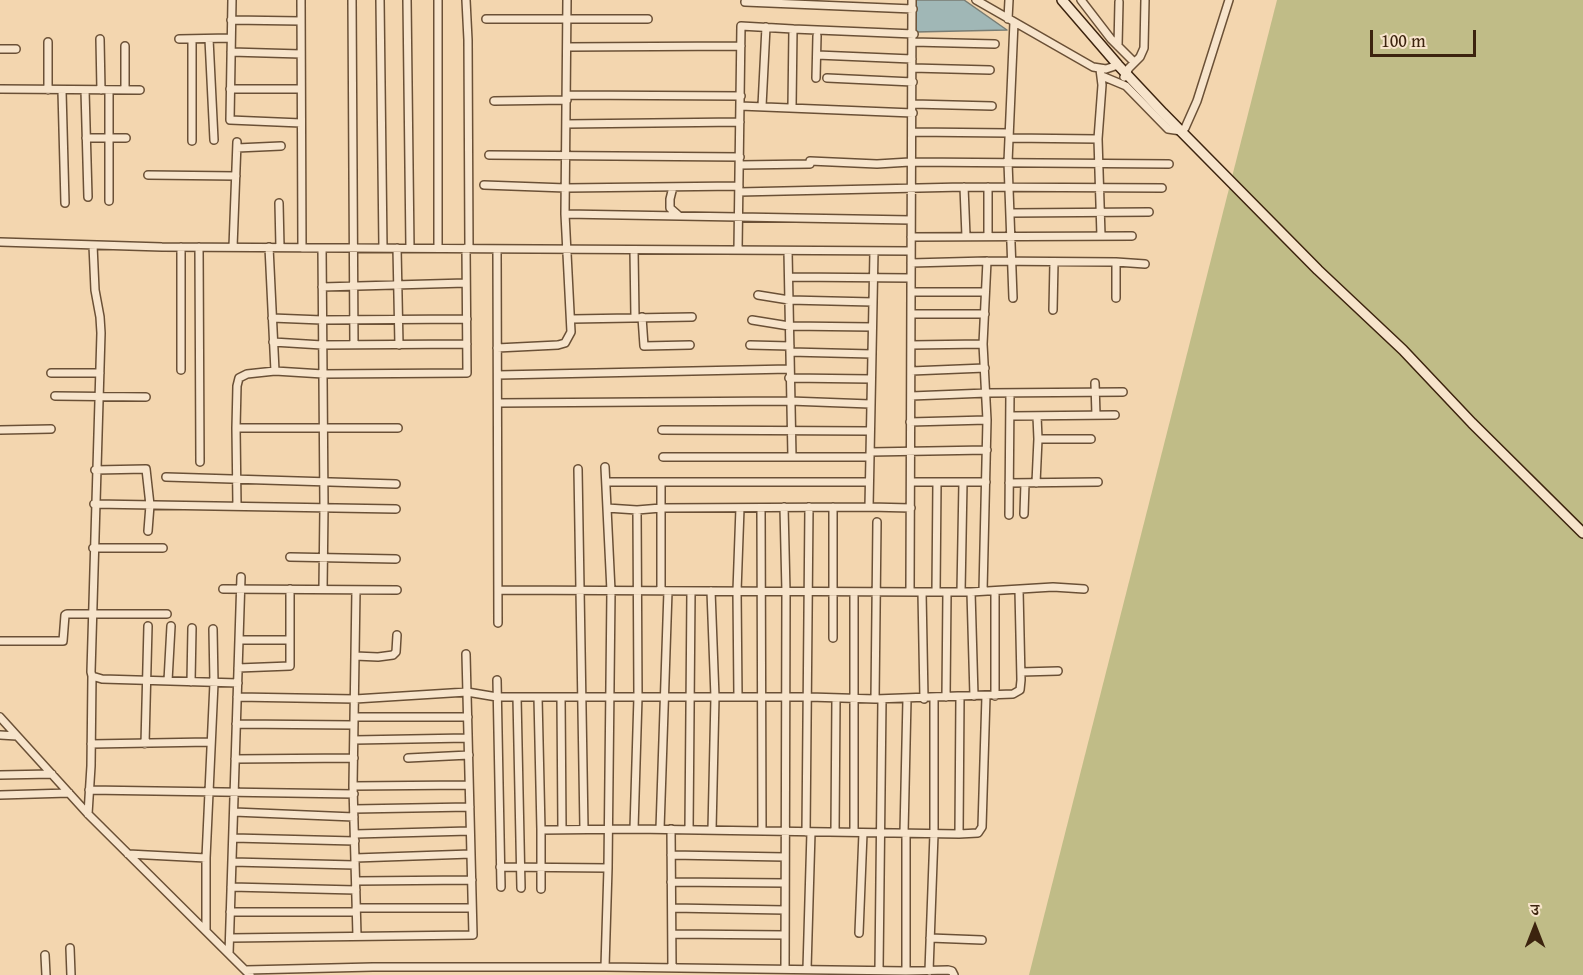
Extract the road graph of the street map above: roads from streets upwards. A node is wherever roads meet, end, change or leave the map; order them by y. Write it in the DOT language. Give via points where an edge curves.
graph roads {
  1 [pos="231,0"];
  2 [pos="301,0"];
  3 [pos="352,0"];
  4 [pos="380,0"];
  5 [pos="407,0"];
  6 [pos="438,0"];
  7 [pos="466,0"];
  8 [pos="567,0"];
  9 [pos="912,0"];
  10 [pos="976,0"];
  11 [pos="1009,0"];
  12 [pos="1078,0"];
  13 [pos="1145,0"];
  14 [pos="1229,0"];
  15 [pos="1063,1"];
  16 [pos="745,2"];
  17 [pos="984,2"];
  18 [pos="1119,2"];
  19 [pos="860,4"];
  20 [pos="913,9"];
  21 [pos="486,18"];
  22 [pos="567,18"];
  23 [pos="648,19"];
  24 [pos="231,20"];
  25 [pos="301,21"];
  26 [pos="1011,21"];
  27 [pos="766,27"];
  28 [pos="793,29"];
  29 [pos="817,36"];
  30 [pos="231,38"];
  31 [pos="913,38"];
  32 [pos="100,39"];
  33 [pos="179,39"];
  34 [pos="192,39"];
  35 [pos="209,39"];
  36 [pos="48,42"];
  37 [pos="995,44"];
  38 [pos="124,46"];
  39 [pos="741,46"];
  40 [pos="1118,46"];
  41 [pos="567,47"];
  42 [pos="0,49"];
  43 [pos="16,49"];
  44 [pos="231,52"];
  45 [pos="301,54"];
  46 [pos="817,54"];
  47 [pos="912,58"];
  48 [pos="1134,62"];
  49 [pos="1118,65"];
  50 [pos="912,68"];
  51 [pos="990,70"];
  52 [pos="1101,73"];
  53 [pos="1126,74"];
  54 [pos="816,78"];
  55 [pos="828,78"];
  56 [pos="912,81"];
  57 [pos="1120,83"];
  58 [pos="0,89"];
  59 [pos="230,89"];
  60 [pos="301,89"];
  61 [pos="48,90"];
  62 [pos="85,90"];
  63 [pos="105,90"];
  64 [pos="124,90"];
  65 [pos="140,90"];
  66 [pos="62,91"];
  67 [pos="741,96"];
  68 [pos="567,98"];
  69 [pos="494,101"];
  70 [pos="913,104"];
  71 [pos="740,106"];
  72 [pos="762,106"];
  73 [pos="992,106"];
  74 [pos="792,107"];
  75 [pos="913,112"];
  76 [pos="740,122"];
  77 [pos="301,123"];
  78 [pos="566,124"];
  79 [pos="1181,131"];
  80 [pos="912,132"];
  81 [pos="1009,135"];
  82 [pos="87,138"];
  83 [pos="109,138"];
  84 [pos="126,138"];
  85 [pos="1098,139"];
  86 [pos="214,140"];
  87 [pos="192,141"];
  88 [pos="281,146"];
  89 [pos="489,156"];
  90 [pos="566,157"];
  91 [pos="740,161"];
  92 [pos="910,162"];
  93 [pos="1008,162"];
  94 [pos="1099,163"];
  95 [pos="1169,164"];
  96 [pos="148,175"];
  97 [pos="236,176"];
  98 [pos="484,185"];
  99 [pos="673,187"];
  100 [pos="964,187"];
  101 [pos="987,187"];
  102 [pos="1009,187"];
  103 [pos="1100,187"];
  104 [pos="566,188"];
  105 [pos="1162,188"];
  106 [pos="739,189"];
  107 [pos="910,190"];
  108 [pos="88,197"];
  109 [pos="109,201"];
  110 [pos="65,203"];
  111 [pos="279,203"];
  112 [pos="1100,212"];
  113 [pos="1149,212"];
  114 [pos="1010,213"];
  115 [pos="566,214"];
  116 [pos="678,215"];
  117 [pos="738,216"];
  118 [pos="910,220"];
  119 [pos="966,236"];
  120 [pos="988,236"];
  121 [pos="1011,236"];
  122 [pos="1101,236"];
  123 [pos="1132,236"];
  124 [pos="911,237"];
  125 [pos="0,242"];
  126 [pos="93,245"];
  127 [pos="180,247"];
  128 [pos="199,247"];
  129 [pos="233,247"];
  130 [pos="269,247"];
  131 [pos="280,248"];
  132 [pos="302,248"];
  133 [pos="322,248"];
  134 [pos="352,248"];
  135 [pos="383,248"];
  136 [pos="398,248"];
  137 [pos="410,248"];
  138 [pos="438,248"];
  139 [pos="468,248"];
  140 [pos="497,249"];
  141 [pos="567,249"];
  142 [pos="634,250"];
  143 [pos="738,250"];
  144 [pos="788,251"];
  145 [pos="874,251"];
  146 [pos="911,252"];
  147 [pos="987,261"];
  148 [pos="1012,262"];
  149 [pos="1054,262"];
  150 [pos="1116,262"];
  151 [pos="911,263"];
  152 [pos="1145,264"];
  153 [pos="789,277"];
  154 [pos="873,277"];
  155 [pos="911,278"];
  156 [pos="466,283"];
  157 [pos="398,285"];
  158 [pos="353,286"];
  159 [pos="322,287"];
  160 [pos="911,292"];
  161 [pos="985,292"];
  162 [pos="758,295"];
  163 [pos="1012,298"];
  164 [pos="1116,298"];
  165 [pos="789,300"];
  166 [pos="873,302"];
  167 [pos="1053,310"];
  168 [pos="912,314"];
  169 [pos="985,314"];
  170 [pos="639,317"];
  171 [pos="692,317"];
  172 [pos="272,318"];
  173 [pos="467,319"];
  174 [pos="572,319"];
  175 [pos="322,320"];
  176 [pos="353,320"];
  177 [pos="398,320"];
  178 [pos="752,320"];
  179 [pos="789,326"];
  180 [pos="872,327"];
  181 [pos="273,342"];
  182 [pos="467,344"];
  183 [pos="983,344"];
  184 [pos="322,345"];
  185 [pos="354,345"];
  186 [pos="399,345"];
  187 [pos="690,345"];
  188 [pos="750,345"];
  189 [pos="911,345"];
  190 [pos="497,348"];
  191 [pos="790,349"];
  192 [pos="872,354"];
  193 [pos="985,368"];
  194 [pos="790,369"];
  195 [pos="181,370"];
  196 [pos="275,371"];
  197 [pos="911,371"];
  198 [pos="51,373"];
  199 [pos="100,373"];
  200 [pos="323,375"];
  201 [pos="498,375"];
  202 [pos="789,378"];
  203 [pos="871,379"];
  204 [pos="1095,383"];
  205 [pos="1095,392"];
  206 [pos="1123,392"];
  207 [pos="987,393"];
  208 [pos="1010,393"];
  209 [pos="55,396"];
  210 [pos="99,396"];
  211 [pos="911,396"];
  212 [pos="146,397"];
  213 [pos="790,402"];
  214 [pos="498,403"];
  215 [pos="870,404"];
  216 [pos="1096,415"];
  217 [pos="1115,415"];
  218 [pos="1011,416"];
  219 [pos="1037,416"];
  220 [pos="987,420"];
  221 [pos="910,422"];
  222 [pos="236,428"];
  223 [pos="323,428"];
  224 [pos="398,428"];
  225 [pos="51,429"];
  226 [pos="0,430"];
  227 [pos="662,430"];
  228 [pos="790,430"];
  229 [pos="870,431"];
  230 [pos="1038,439"];
  231 [pos="1091,440"];
  232 [pos="987,450"];
  233 [pos="912,451"];
  234 [pos="870,454"];
  235 [pos="663,456"];
  236 [pos="792,457"];
  237 [pos="200,462"];
  238 [pos="605,467"];
  239 [pos="96,470"];
  240 [pos="578,470"];
  241 [pos="166,477"];
  242 [pos="236,479"];
  243 [pos="324,481"];
  244 [pos="606,482"];
  245 [pos="661,482"];
  246 [pos="869,482"];
  247 [pos="911,482"];
  248 [pos="937,482"];
  249 [pos="963,482"];
  250 [pos="986,482"];
  251 [pos="1098,482"];
  252 [pos="1009,483"];
  253 [pos="1025,483"];
  254 [pos="1036,483"];
  255 [pos="396,484"];
  256 [pos="94,504"];
  257 [pos="150,505"];
  258 [pos="237,506"];
  259 [pos="324,507"];
  260 [pos="784,507"];
  261 [pos="809,507"];
  262 [pos="832,507"];
  263 [pos="869,507"];
  264 [pos="608,508"];
  265 [pos="661,508"];
  266 [pos="740,508"];
  267 [pos="762,508"];
  268 [pos="910,508"];
  269 [pos="396,509"];
  270 [pos="637,510"];
  271 [pos="1024,514"];
  272 [pos="1009,515"];
  273 [pos="877,522"];
  274 [pos="148,531"];
  275 [pos="1583,533"];
  276 [pos="93,548"];
  277 [pos="163,548"];
  278 [pos="290,557"];
  279 [pos="323,558"];
  280 [pos="396,559"];
  281 [pos="241,577"];
  282 [pos="241,588"];
  283 [pos="223,589"];
  284 [pos="290,589"];
  285 [pos="323,589"];
  286 [pos="1084,589"];
  287 [pos="356,590"];
  288 [pos="397,590"];
  289 [pos="498,590"];
  290 [pos="580,590"];
  291 [pos="1019,590"];
  292 [pos="611,591"];
  293 [pos="638,591"];
  294 [pos="665,591"];
  295 [pos="691,591"];
  296 [pos="711,591"];
  297 [pos="737,591"];
  298 [pos="762,591"];
  299 [pos="983,591"];
  300 [pos="995,591"];
  301 [pos="786,592"];
  302 [pos="809,592"];
  303 [pos="832,592"];
  304 [pos="854,592"];
  305 [pos="875,592"];
  306 [pos="910,592"];
  307 [pos="921,592"];
  308 [pos="936,592"];
  309 [pos="947,592"];
  310 [pos="961,592"];
  311 [pos="971,592"];
  312 [pos="92,614"];
  313 [pos="167,614"];
  314 [pos="498,623"];
  315 [pos="148,626"];
  316 [pos="171,626"];
  317 [pos="192,628"];
  318 [pos="213,629"];
  319 [pos="397,635"];
  320 [pos="832,638"];
  321 [pos="239,640"];
  322 [pos="290,640"];
  323 [pos="0,641"];
  324 [pos="466,654"];
  325 [pos="355,656"];
  326 [pos="238,668"];
  327 [pos="1058,671"];
  328 [pos="1021,672"];
  329 [pos="92,675"];
  330 [pos="147,680"];
  331 [pos="497,680"];
  332 [pos="168,681"];
  333 [pos="192,682"];
  334 [pos="214,682"];
  335 [pos="238,683"];
  336 [pos="467,692"];
  337 [pos="960,696"];
  338 [pos="974,696"];
  339 [pos="986,696"];
  340 [pos="995,696"];
  341 [pos="237,697"];
  342 [pos="497,697"];
  343 [pos="517,697"];
  344 [pos="538,697"];
  345 [pos="561,697"];
  346 [pos="582,697"];
  347 [pos="610,697"];
  348 [pos="638,697"];
  349 [pos="715,697"];
  350 [pos="738,697"];
  351 [pos="786,697"];
  352 [pos="809,697"];
  353 [pos="946,697"];
  354 [pos="663,698"];
  355 [pos="690,698"];
  356 [pos="762,698"];
  357 [pos="836,698"];
  358 [pos="934,698"];
  359 [pos="355,699"];
  360 [pos="855,699"];
  361 [pos="878,699"];
  362 [pos="907,699"];
  363 [pos="924,699"];
  364 [pos="0,717"];
  365 [pos="468,717"];
  366 [pos="354,721"];
  367 [pos="236,724"];
  368 [pos="0,735"];
  369 [pos="17,736"];
  370 [pos="468,738"];
  371 [pos="354,740"];
  372 [pos="210,742"];
  373 [pos="91,744"];
  374 [pos="145,744"];
  375 [pos="469,755"];
  376 [pos="354,758"];
  377 [pos="408,758"];
  378 [pos="235,759"];
  379 [pos="52,774"];
  380 [pos="0,776"];
  381 [pos="469,785"];
  382 [pos="354,786"];
  383 [pos="89,790"];
  384 [pos="208,791"];
  385 [pos="234,791"];
  386 [pos="69,794"];
  387 [pos="0,795"];
  388 [pos="354,795"];
  389 [pos="470,807"];
  390 [pos="354,809"];
  391 [pos="234,813"];
  392 [pos="88,814"];
  393 [pos="354,817"];
  394 [pos="562,829"];
  395 [pos="584,829"];
  396 [pos="607,829"];
  397 [pos="634,829"];
  398 [pos="660,829"];
  399 [pos="670,829"];
  400 [pos="542,830"];
  401 [pos="689,830"];
  402 [pos="712,830"];
  403 [pos="470,831"];
  404 [pos="762,831"];
  405 [pos="785,831"];
  406 [pos="808,832"];
  407 [pos="835,832"];
  408 [pos="854,832"];
  409 [pos="863,833"];
  410 [pos="881,833"];
  411 [pos="905,833"];
  412 [pos="934,834"];
  413 [pos="959,834"];
  414 [pos="233,838"];
  415 [pos="355,838"];
  416 [pos="128,854"];
  417 [pos="471,854"];
  418 [pos="671,855"];
  419 [pos="785,857"];
  420 [pos="206,858"];
  421 [pos="232,862"];
  422 [pos="355,862"];
  423 [pos="500,867"];
  424 [pos="521,867"];
  425 [pos="541,867"];
  426 [pos="608,868"];
  427 [pos="472,880"];
  428 [pos="356,881"];
  429 [pos="671,882"];
  430 [pos="785,883"];
  431 [pos="231,887"];
  432 [pos="501,887"];
  433 [pos="521,888"];
  434 [pos="540,889"];
  435 [pos="356,890"];
  436 [pos="472,908"];
  437 [pos="672,908"];
  438 [pos="356,910"];
  439 [pos="785,910"];
  440 [pos="230,912"];
  441 [pos="206,932"];
  442 [pos="859,933"];
  443 [pos="672,934"];
  444 [pos="785,935"];
  445 [pos="357,936"];
  446 [pos="230,938"];
  447 [pos="930,938"];
  448 [pos="982,940"];
  449 [pos="70,948"];
  450 [pos="229,954"];
  451 [pos="45,955"];
  452 [pos="807,969"];
  453 [pos="600,970"];
  454 [pos="669,970"];
  455 [pos="879,970"];
  456 [pos="373,971"];
  457 [pos="619,971"];
  458 [pos="644,971"];
  459 [pos="691,971"];
  460 [pos="715,971"];
  461 [pos="790,971"];
  462 [pos="906,971"];
  463 [pos="929,971"];
  464 [pos="741,972"];
  465 [pos="767,972"];
  466 [pos="818,972"];
  467 [pos="843,972"];
  468 [pos="866,972"];
  469 [pos="248,973"];
  470 [pos="46,975"];
  471 [pos="71,975"];
  472 [pos="954,975"];
  1 -- 24 [label="street"];
  2 -- 25 [label="street"];
  3 -- 134 [label="street"];
  4 -- 135 [label="street"];
  5 -- 137 [label="street"];
  6 -- 138 [label="street"];
  7 -- 139 [label="street"];
  8 -- 22 [label="street"];
  9 -- 20 [label="street"];
  10 -- 17 [label="street"];
  11 -- 26 [label="street"];
  12 -- 15 [label="street"];
  12 -- 40 [label="street"];
  13 -- 48 [label="street" via="1144,48"];
  14 -- 79 [label="street" via="1197,101"];
  15 -- 49 [label="street"];
  16 -- 19 [label="street"];
  17 -- 26 [label="street"];
  18 -- 40 [label="street"];
  19 -- 20 [label="street"];
  20 -- 31 [label="street"];
  21 -- 22 [label="street"];
  22 -- 23 [label="street"];
  22 -- 41 [label="street"];
  24 -- 25 [label="street"];
  24 -- 30 [label="street"];
  25 -- 45 [label="street"];
  26 -- 52 [label="street"];
  26 -- 81 [label="street"];
  27 -- 28 [label="street"];
  27 -- 39 [label="street" via="741,26"];
  27 -- 72 [label="street"];
  28 -- 31 [label="street"];
  28 -- 74 [label="street"];
  29 -- 46 [label="street"];
  30 -- 35 [label="street"];
  30 -- 44 [label="street"];
  31 -- 37 [label="street"];
  31 -- 47 [label="street"];
  32 -- 63 [label="street"];
  33 -- 34 [label="street"];
  34 -- 35 [label="street"];
  34 -- 87 [label="street"];
  35 -- 86 [label="street"];
  36 -- 61 [label="street"];
  38 -- 64 [label="street"];
  39 -- 41 [label="street"];
  39 -- 67 [label="street"];
  40 -- 48 [label="street"];
  41 -- 68 [label="street"];
  42 -- 43 [label="street"];
  44 -- 45 [label="street"];
  44 -- 59 [label="street"];
  45 -- 60 [label="street"];
  46 -- 47 [label="street"];
  46 -- 54 [label="street"];
  47 -- 50 [label="street"];
  48 -- 53 [label="street"];
  49 -- 52 [label="street"];
  49 -- 53 [label="street"];
  50 -- 51 [label="street"];
  50 -- 56 [label="street"];
  52 -- 57 [label="street"];
  52 -- 85 [label="street"];
  53 -- 57 [label="street"];
  53 -- 79 [label="street"];
  55 -- 56 [label="street"];
  56 -- 70 [label="street"];
  57 -- 79 [label="street" via="1168,129"];
  58 -- 61 [label="street"];
  59 -- 60 [label="street"];
  59 -- 77 [label="street" via="230,120"];
  60 -- 77 [label="street"];
  61 -- 66 [label="street"];
  62 -- 63 [label="street"];
  62 -- 66 [label="street"];
  62 -- 82 [label="street"];
  63 -- 64 [label="street"];
  63 -- 83 [label="street"];
  64 -- 65 [label="street"];
  66 -- 110 [label="street"];
  67 -- 68 [label="street"];
  67 -- 71 [label="street"];
  68 -- 69 [label="street"];
  68 -- 78 [label="street"];
  70 -- 73 [label="street"];
  70 -- 75 [label="street"];
  71 -- 72 [label="street"];
  71 -- 76 [label="street"];
  72 -- 74 [label="street"];
  74 -- 75 [label="street"];
  75 -- 80 [label="street"];
  76 -- 78 [label="street"];
  76 -- 91 [label="street"];
  77 -- 132 [label="street"];
  78 -- 90 [label="street"];
  79 -- 275 [label="street"];
  80 -- 81 [label="street"];
  80 -- 92 [label="street"];
  81 -- 85 [label="street"];
  81 -- 93 [label="street"];
  82 -- 83 [label="street"];
  82 -- 108 [label="street"];
  83 -- 84 [label="street"];
  83 -- 109 [label="street"];
  85 -- 94 [label="street"];
  88 -- 97 [label="street" via="237,145"];
  89 -- 90 [label="street"];
  90 -- 91 [label="street"];
  90 -- 104 [label="street"];
  91 -- 92 [label="street"];
  91 -- 106 [label="street"];
  92 -- 93 [label="street"];
  92 -- 107 [label="street"];
  93 -- 94 [label="street"];
  93 -- 102 [label="street"];
  94 -- 95 [label="street"];
  94 -- 103 [label="street"];
  96 -- 97 [label="street"];
  97 -- 129 [label="street"];
  98 -- 104 [label="street"];
  99 -- 104 [label="street"];
  99 -- 106 [label="street"];
  99 -- 116 [label="street" via="670,208"];
  100 -- 101 [label="street"];
  100 -- 107 [label="street"];
  100 -- 119 [label="street"];
  101 -- 102 [label="street"];
  101 -- 120 [label="street"];
  102 -- 103 [label="street"];
  102 -- 114 [label="street"];
  103 -- 105 [label="street"];
  103 -- 112 [label="street"];
  104 -- 115 [label="street"];
  106 -- 107 [label="street"];
  106 -- 117 [label="street"];
  107 -- 118 [label="street"];
  111 -- 131 [label="street"];
  112 -- 113 [label="street"];
  112 -- 114 [label="street"];
  112 -- 122 [label="street"];
  114 -- 121 [label="street"];
  115 -- 116 [label="street"];
  115 -- 141 [label="street"];
  116 -- 117 [label="street"];
  117 -- 118 [label="street"];
  117 -- 143 [label="street"];
  118 -- 124 [label="street"];
  119 -- 120 [label="street"];
  119 -- 124 [label="street"];
  120 -- 121 [label="street"];
  121 -- 122 [label="street"];
  121 -- 148 [label="street"];
  122 -- 123 [label="street"];
  124 -- 146 [label="street"];
  125 -- 126 [label="street"];
  126 -- 127 [label="street"];
  126 -- 199 [label="street" via="100,317"];
  127 -- 128 [label="street"];
  127 -- 195 [label="street"];
  128 -- 129 [label="street"];
  128 -- 237 [label="street"];
  129 -- 130 [label="street"];
  130 -- 131 [label="street"];
  130 -- 172 [label="street"];
  131 -- 132 [label="street"];
  132 -- 133 [label="street"];
  133 -- 134 [label="street"];
  133 -- 159 [label="street"];
  134 -- 135 [label="street"];
  134 -- 158 [label="street"];
  135 -- 136 [label="street"];
  136 -- 137 [label="street"];
  136 -- 157 [label="street"];
  137 -- 138 [label="street"];
  138 -- 139 [label="street"];
  139 -- 140 [label="street"];
  139 -- 156 [label="street"];
  140 -- 141 [label="street"];
  140 -- 190 [label="street"];
  141 -- 142 [label="street"];
  141 -- 174 [label="street"];
  142 -- 143 [label="street"];
  142 -- 170 [label="street"];
  143 -- 144 [label="street"];
  144 -- 145 [label="street"];
  144 -- 153 [label="street"];
  145 -- 146 [label="street"];
  145 -- 154 [label="street"];
  146 -- 151 [label="street"];
  147 -- 148 [label="street"];
  147 -- 151 [label="street"];
  147 -- 161 [label="street"];
  148 -- 149 [label="street"];
  148 -- 163 [label="street"];
  149 -- 150 [label="street"];
  149 -- 167 [label="street"];
  150 -- 152 [label="street"];
  150 -- 164 [label="street"];
  151 -- 155 [label="street"];
  153 -- 154 [label="street"];
  153 -- 165 [label="street"];
  154 -- 155 [label="street"];
  154 -- 166 [label="street"];
  155 -- 160 [label="street"];
  156 -- 157 [label="street"];
  156 -- 173 [label="street"];
  157 -- 158 [label="street"];
  157 -- 177 [label="street"];
  158 -- 159 [label="street"];
  158 -- 176 [label="street"];
  159 -- 175 [label="street"];
  160 -- 161 [label="street"];
  160 -- 168 [label="street"];
  161 -- 169 [label="street"];
  162 -- 165 [label="street"];
  165 -- 166 [label="street"];
  165 -- 179 [label="street"];
  166 -- 180 [label="street"];
  168 -- 169 [label="street"];
  168 -- 189 [label="street"];
  169 -- 183 [label="street"];
  170 -- 171 [label="street"];
  170 -- 174 [label="street"];
  170 -- 187 [label="street" via="644,346"];
  172 -- 175 [label="street"];
  172 -- 181 [label="street"];
  173 -- 177 [label="street"];
  173 -- 182 [label="street"];
  174 -- 190 [label="street" via="572,332 565,343"];
  175 -- 176 [label="street"];
  175 -- 184 [label="street"];
  176 -- 177 [label="street"];
  176 -- 185 [label="street"];
  177 -- 186 [label="street"];
  178 -- 179 [label="street"];
  179 -- 180 [label="street"];
  179 -- 191 [label="street"];
  180 -- 192 [label="street"];
  181 -- 184 [label="street"];
  181 -- 196 [label="street"];
  182 -- 186 [label="street"];
  182 -- 200 [label="street" via="467,373"];
  183 -- 189 [label="street"];
  183 -- 193 [label="street"];
  184 -- 185 [label="street"];
  184 -- 200 [label="street"];
  185 -- 186 [label="street"];
  188 -- 191 [label="street"];
  189 -- 197 [label="street"];
  190 -- 201 [label="street"];
  191 -- 192 [label="street"];
  191 -- 194 [label="street"];
  192 -- 203 [label="street"];
  193 -- 197 [label="street"];
  193 -- 207 [label="street"];
  194 -- 201 [label="street"];
  194 -- 202 [label="street"];
  196 -- 200 [label="street"];
  196 -- 222 [label="street" via="239,378"];
  197 -- 211 [label="street"];
  198 -- 199 [label="street"];
  199 -- 210 [label="street"];
  200 -- 223 [label="street"];
  201 -- 214 [label="street"];
  202 -- 203 [label="street"];
  202 -- 213 [label="street"];
  203 -- 215 [label="street"];
  204 -- 205 [label="street"];
  205 -- 206 [label="street"];
  205 -- 208 [label="street"];
  205 -- 216 [label="street"];
  207 -- 208 [label="street"];
  207 -- 211 [label="street"];
  207 -- 220 [label="street"];
  208 -- 218 [label="street"];
  209 -- 210 [label="street"];
  210 -- 212 [label="street"];
  210 -- 239 [label="street"];
  211 -- 221 [label="street"];
  213 -- 214 [label="street"];
  213 -- 215 [label="street"];
  213 -- 228 [label="street"];
  214 -- 289 [label="street"];
  215 -- 229 [label="street"];
  216 -- 217 [label="street"];
  216 -- 219 [label="street"];
  218 -- 219 [label="street"];
  218 -- 252 [label="street"];
  219 -- 230 [label="street"];
  220 -- 221 [label="street"];
  220 -- 232 [label="street"];
  221 -- 233 [label="street"];
  222 -- 223 [label="street"];
  222 -- 242 [label="street"];
  223 -- 224 [label="street"];
  223 -- 243 [label="street"];
  225 -- 226 [label="street"];
  227 -- 228 [label="street"];
  228 -- 229 [label="street"];
  228 -- 236 [label="street"];
  229 -- 234 [label="street"];
  230 -- 231 [label="street"];
  230 -- 254 [label="street"];
  232 -- 233 [label="street"];
  232 -- 250 [label="street"];
  233 -- 234 [label="street"];
  233 -- 247 [label="street"];
  234 -- 236 [label="street"];
  234 -- 246 [label="street"];
  235 -- 236 [label="street"];
  238 -- 244 [label="street"];
  239 -- 256 [label="street"];
  239 -- 257 [label="street" via="146,469"];
  240 -- 290 [label="street"];
  241 -- 242 [label="street"];
  242 -- 243 [label="street"];
  242 -- 258 [label="street"];
  243 -- 255 [label="street"];
  243 -- 259 [label="street"];
  244 -- 245 [label="street"];
  244 -- 264 [label="street"];
  245 -- 246 [label="street"];
  245 -- 265 [label="street"];
  246 -- 263 [label="street"];
  247 -- 248 [label="street"];
  247 -- 268 [label="street"];
  248 -- 249 [label="street"];
  248 -- 308 [label="street"];
  249 -- 250 [label="street"];
  249 -- 310 [label="street"];
  250 -- 299 [label="street"];
  251 -- 254 [label="street"];
  252 -- 253 [label="street"];
  252 -- 272 [label="street"];
  253 -- 254 [label="street"];
  253 -- 271 [label="street"];
  256 -- 257 [label="street"];
  256 -- 276 [label="street"];
  257 -- 258 [label="street"];
  257 -- 274 [label="street"];
  258 -- 259 [label="street"];
  259 -- 269 [label="street"];
  259 -- 279 [label="street"];
  260 -- 261 [label="street"];
  260 -- 267 [label="street"];
  260 -- 301 [label="street"];
  261 -- 262 [label="street"];
  261 -- 302 [label="street"];
  262 -- 263 [label="street"];
  262 -- 303 [label="street"];
  263 -- 268 [label="street"];
  264 -- 270 [label="street"];
  264 -- 292 [label="street"];
  265 -- 266 [label="street"];
  265 -- 270 [label="street"];
  265 -- 294 [label="street"];
  266 -- 267 [label="street"];
  266 -- 297 [label="street"];
  267 -- 298 [label="street"];
  268 -- 306 [label="street"];
  270 -- 293 [label="street"];
  273 -- 305 [label="street"];
  276 -- 277 [label="street"];
  276 -- 312 [label="street"];
  278 -- 279 [label="street"];
  279 -- 280 [label="street"];
  279 -- 285 [label="street"];
  281 -- 282 [label="street"];
  282 -- 283 [label="street"];
  282 -- 284 [label="street"];
  282 -- 321 [label="street"];
  284 -- 285 [label="street"];
  284 -- 322 [label="street"];
  285 -- 287 [label="street"];
  286 -- 291 [label="street"];
  287 -- 288 [label="street"];
  287 -- 325 [label="street"];
  289 -- 290 [label="street"];
  289 -- 314 [label="street"];
  290 -- 292 [label="street"];
  290 -- 346 [label="street"];
  291 -- 300 [label="street"];
  291 -- 328 [label="street"];
  292 -- 293 [label="street"];
  292 -- 347 [label="street"];
  293 -- 294 [label="street"];
  293 -- 348 [label="street"];
  294 -- 295 [label="street"];
  294 -- 354 [label="street"];
  295 -- 296 [label="street"];
  295 -- 355 [label="street"];
  296 -- 297 [label="street"];
  296 -- 349 [label="street"];
  297 -- 298 [label="street"];
  297 -- 350 [label="street"];
  298 -- 301 [label="street"];
  298 -- 356 [label="street"];
  299 -- 300 [label="street"];
  299 -- 311 [label="street"];
  300 -- 340 [label="street"];
  301 -- 302 [label="street"];
  301 -- 351 [label="street"];
  302 -- 303 [label="street"];
  302 -- 352 [label="street"];
  303 -- 304 [label="street"];
  303 -- 320 [label="street"];
  304 -- 305 [label="street"];
  304 -- 360 [label="street"];
  305 -- 306 [label="street"];
  305 -- 361 [label="street"];
  306 -- 307 [label="street"];
  307 -- 308 [label="street"];
  307 -- 363 [label="street"];
  308 -- 309 [label="street"];
  309 -- 310 [label="street"];
  309 -- 353 [label="street"];
  310 -- 311 [label="street"];
  311 -- 338 [label="street"];
  312 -- 313 [label="street"];
  312 -- 323 [label="street" via="65,615 63,641"];
  312 -- 329 [label="street"];
  315 -- 330 [label="street"];
  316 -- 332 [label="street"];
  317 -- 333 [label="street"];
  318 -- 334 [label="street"];
  319 -- 325 [label="street" via="393,655"];
  321 -- 322 [label="street"];
  321 -- 326 [label="street"];
  322 -- 326 [label="street" via="290,666"];
  324 -- 336 [label="street"];
  325 -- 359 [label="street"];
  326 -- 335 [label="street"];
  327 -- 328 [label="street"];
  328 -- 340 [label="street" via="1018,692"];
  329 -- 330 [label="street" via="102,679"];
  329 -- 373 [label="street"];
  330 -- 332 [label="street"];
  330 -- 374 [label="street"];
  331 -- 342 [label="street"];
  332 -- 333 [label="street"];
  333 -- 334 [label="street"];
  334 -- 335 [label="street"];
  334 -- 372 [label="street"];
  335 -- 341 [label="street"];
  336 -- 342 [label="street"];
  336 -- 359 [label="street"];
  336 -- 365 [label="street"];
  337 -- 338 [label="street"];
  337 -- 353 [label="street"];
  337 -- 413 [label="street"];
  338 -- 339 [label="street"];
  339 -- 340 [label="street"];
  339 -- 413 [label="street" via="982,827 978,833"];
  341 -- 359 [label="street"];
  341 -- 367 [label="street"];
  342 -- 343 [label="street"];
  342 -- 423 [label="street"];
  343 -- 344 [label="street"];
  343 -- 424 [label="street"];
  344 -- 345 [label="street"];
  344 -- 400 [label="street"];
  345 -- 346 [label="street"];
  345 -- 394 [label="street"];
  346 -- 347 [label="street"];
  346 -- 395 [label="street"];
  347 -- 348 [label="street"];
  347 -- 396 [label="street"];
  348 -- 354 [label="street"];
  348 -- 397 [label="street"];
  349 -- 350 [label="street"];
  349 -- 355 [label="street"];
  349 -- 402 [label="street"];
  350 -- 356 [label="street"];
  351 -- 352 [label="street"];
  351 -- 356 [label="street"];
  351 -- 405 [label="street"];
  352 -- 357 [label="street"];
  352 -- 406 [label="street"];
  353 -- 358 [label="street"];
  354 -- 355 [label="street"];
  354 -- 398 [label="street"];
  355 -- 401 [label="street"];
  356 -- 404 [label="street"];
  357 -- 360 [label="street"];
  357 -- 407 [label="street"];
  358 -- 363 [label="street"];
  358 -- 412 [label="street"];
  359 -- 366 [label="street"];
  360 -- 361 [label="street"];
  360 -- 408 [label="street"];
  361 -- 362 [label="street"];
  361 -- 410 [label="street"];
  362 -- 363 [label="street"];
  362 -- 411 [label="street"];
  364 -- 369 [label="street"];
  365 -- 366 [label="street"];
  365 -- 370 [label="street"];
  366 -- 367 [label="street"];
  366 -- 371 [label="street"];
  367 -- 378 [label="street"];
  368 -- 369 [label="street"];
  369 -- 379 [label="street"];
  370 -- 371 [label="street"];
  370 -- 375 [label="street"];
  371 -- 376 [label="street"];
  372 -- 374 [label="street"];
  372 -- 384 [label="street"];
  373 -- 374 [label="street"];
  373 -- 383 [label="street"];
  375 -- 377 [label="street"];
  375 -- 381 [label="street"];
  376 -- 378 [label="street"];
  376 -- 382 [label="street"];
  378 -- 385 [label="street"];
  379 -- 380 [label="street"];
  379 -- 386 [label="street"];
  381 -- 382 [label="street"];
  381 -- 389 [label="street"];
  382 -- 388 [label="street"];
  383 -- 384 [label="street"];
  383 -- 392 [label="street"];
  384 -- 385 [label="street"];
  384 -- 420 [label="street"];
  385 -- 388 [label="street"];
  385 -- 391 [label="street"];
  386 -- 387 [label="street"];
  386 -- 392 [label="street"];
  388 -- 390 [label="street"];
  389 -- 390 [label="street"];
  389 -- 403 [label="street"];
  390 -- 393 [label="street"];
  391 -- 393 [label="street"];
  391 -- 414 [label="street"];
  392 -- 416 [label="street"];
  393 -- 415 [label="street"];
  394 -- 395 [label="street"];
  394 -- 400 [label="street"];
  395 -- 396 [label="street"];
  396 -- 397 [label="street"];
  396 -- 426 [label="street"];
  397 -- 398 [label="street"];
  398 -- 399 [label="street"];
  399 -- 401 [label="street"];
  399 -- 418 [label="street"];
  400 -- 425 [label="street"];
  401 -- 402 [label="street"];
  402 -- 404 [label="street"];
  403 -- 415 [label="street"];
  403 -- 417 [label="street"];
  404 -- 405 [label="street"];
  405 -- 406 [label="street"];
  405 -- 419 [label="street"];
  406 -- 407 [label="street"];
  406 -- 452 [label="street"];
  407 -- 408 [label="street"];
  408 -- 409 [label="street"];
  409 -- 410 [label="street"];
  409 -- 442 [label="street"];
  410 -- 411 [label="street"];
  410 -- 455 [label="street"];
  411 -- 412 [label="street"];
  411 -- 462 [label="street"];
  412 -- 413 [label="street"];
  412 -- 447 [label="street"];
  414 -- 415 [label="street"];
  414 -- 421 [label="street"];
  415 -- 422 [label="street"];
  416 -- 420 [label="street"];
  416 -- 441 [label="street"];
  417 -- 422 [label="street"];
  417 -- 427 [label="street"];
  418 -- 419 [label="street"];
  418 -- 429 [label="street"];
  419 -- 430 [label="street"];
  420 -- 441 [label="street"];
  421 -- 422 [label="street"];
  421 -- 431 [label="street"];
  422 -- 428 [label="street"];
  423 -- 424 [label="street"];
  423 -- 432 [label="street"];
  424 -- 425 [label="street"];
  424 -- 433 [label="street"];
  425 -- 426 [label="street"];
  425 -- 434 [label="street"];
  426 -- 453 [label="street"];
  427 -- 428 [label="street"];
  427 -- 436 [label="street"];
  428 -- 435 [label="street"];
  429 -- 430 [label="street"];
  429 -- 437 [label="street"];
  430 -- 439 [label="street"];
  431 -- 435 [label="street"];
  431 -- 440 [label="street"];
  435 -- 438 [label="street"];
  436 -- 438 [label="street"];
  436 -- 445 [label="street" via="473,934"];
  437 -- 439 [label="street"];
  437 -- 443 [label="street"];
  438 -- 440 [label="street"];
  438 -- 445 [label="street"];
  439 -- 444 [label="street"];
  440 -- 446 [label="street"];
  441 -- 450 [label="street"];
  443 -- 444 [label="street"];
  443 -- 454 [label="street"];
  444 -- 461 [label="street"];
  445 -- 446 [label="street"];
  446 -- 450 [label="street"];
  447 -- 448 [label="street"];
  447 -- 463 [label="street"];
  449 -- 471 [label="street"];
  450 -- 469 [label="street"];
  451 -- 470 [label="street"];
  452 -- 461 [label="street"];
  452 -- 466 [label="street"];
  453 -- 456 [label="street"];
  453 -- 457 [label="street"];
  454 -- 458 [label="street"];
  454 -- 459 [label="street"];
  455 -- 462 [label="street"];
  455 -- 468 [label="street"];
  456 -- 469 [label="street"];
  457 -- 458 [label="street"];
  459 -- 460 [label="street"];
  460 -- 464 [label="street"];
  461 -- 465 [label="street"];
  462 -- 463 [label="street"];
  463 -- 472 [label="street" via="948,970"];
  464 -- 465 [label="street"];
  466 -- 467 [label="street"];
  467 -- 468 [label="street"];
}
